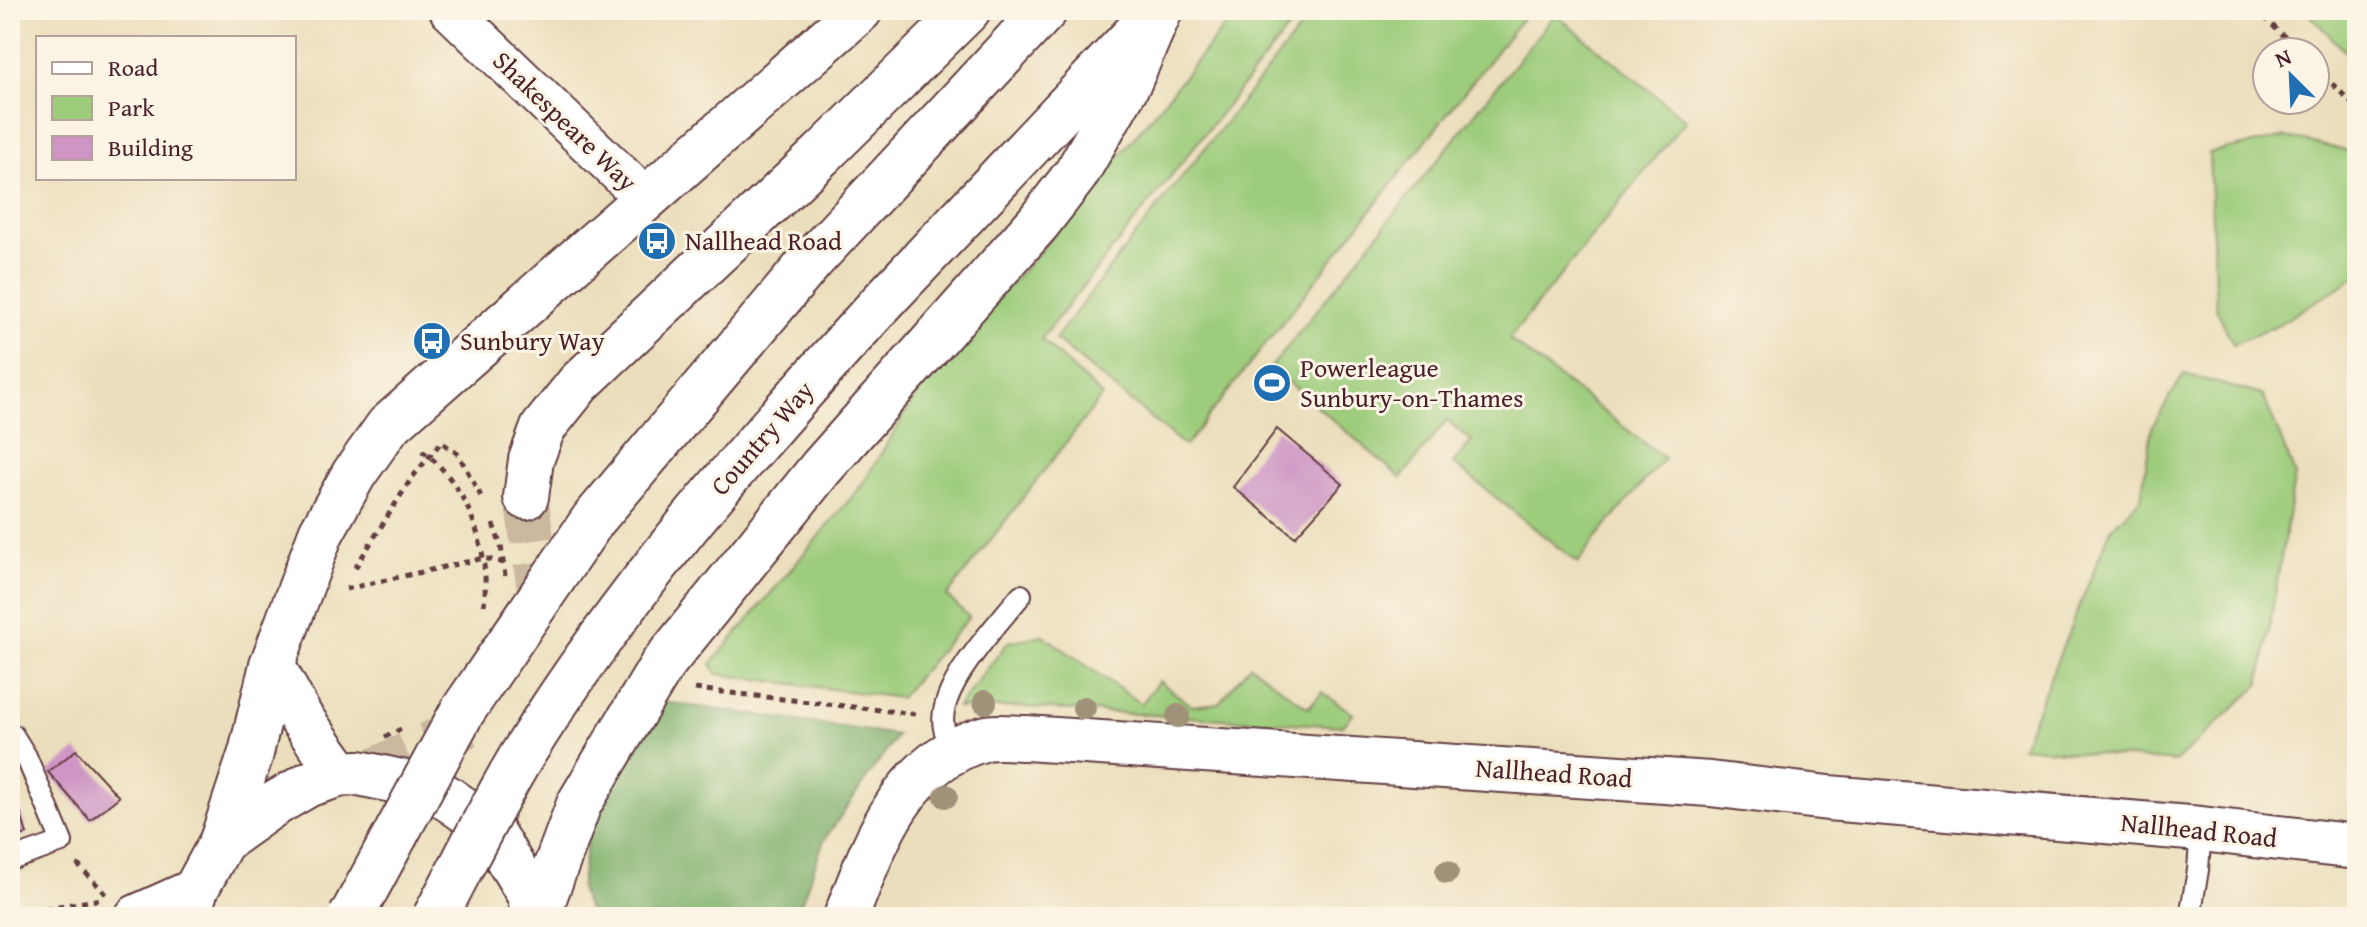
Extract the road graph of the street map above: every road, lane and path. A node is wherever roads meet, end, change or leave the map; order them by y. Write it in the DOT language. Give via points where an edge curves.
graph roads {
  1 [pos="450,10"];
  2 [pos="860,10"];
  3 [pos="968,10"];
  4 [pos="1045,10"];
  5 [pos="1159,10"];
  6 [pos="2254,10"];
  7 [pos="2284,36"];
  8 [pos="2331,83"];
  9 [pos="2357,108"];
  10 [pos="645,198"];
  11 [pos="429,456"];
  12 [pos="501,507"];
  13 [pos="484,558"];
  14 [pos="504,563"];
  15 [pos="505,585"];
  16 [pos="346,589"];
  17 [pos="1021,595"];
  18 [pos="341,599"];
  19 [pos="272,665"];
  20 [pos="697,690"];
  21 [pos="13,735"];
  22 [pos="949,739"];
  23 [pos="341,774"];
  24 [pos="2201,829"];
  25 [pos="222,841"];
  26 [pos="62,842"];
  27 [pos="2357,847"];
  28 [pos="10,860"];
  29 [pos="192,904"];
  30 [pos="123,907"];
  31 [pos="10,914"];
  32 [pos="351,917"];
  33 [pos="435,917"];
  34 [pos="536,917"];
  35 [pos="846,917"];
  36 [pos="2190,917"];
  1 -- 10 [label="street, Shakespeare Way"];
  2 -- 10 [label="main road"];
  3 -- 12 [label="main road" via="579,383 543,428 531,460"];
  4 -- 32 [label="main road, bridge" via="811,261 593,520 462,712"];
  5 -- 33 [label="main road, Country Way, bridge" via="753,445 629,598 521,758"];
  5 -- 34 [label="main road" via="1130,80 1067,186 821,468 662,665 579,804"];
  6 -- 7 [label="path"];
  8 -- 9 [label="path"];
  10 -- 19 [label="main road" via="388,426 321,533"];
  11 -- 12 [label="path" via="441,442 458,454"];
  11 -- 13 [label="path" via="466,507"];
  11 -- 16 [label="path"];
  12 -- 14 [label="path"];
  13 -- 14 [label="path"];
  13 -- 16 [label="path"];
  14 -- 15 [label="path"];
  16 -- 18 [label="path"];
  17 -- 22 [label="lane" via="958,674 946,704"];
  19 -- 23 [label="main road"];
  19 -- 25 [label="main road"];
  20 -- 22 [label="path" via="911,712"];
  21 -- 26 [label="lane"];
  22 -- 24 [label="main road, Nallhead Road" via="1026,738 1710,784"];
  22 -- 35 [label="main road, Nallhead Road" via="911,783 879,834"];
  23 -- 25 [label="main road" via="309,784"];
  23 -- 34 [label="main road" via="368,773 434,789 488,826 529,894"];
  24 -- 27 [label="main road, Nallhead Road"];
  24 -- 36 [label="lane"];
  25 -- 29 [label="main road"];
  26 -- 28 [label="lane"];
  26 -- 30 [label="path" via="74,861"];
  29 -- 30 [label="main road"];
  30 -- 31 [label="path"];
}
